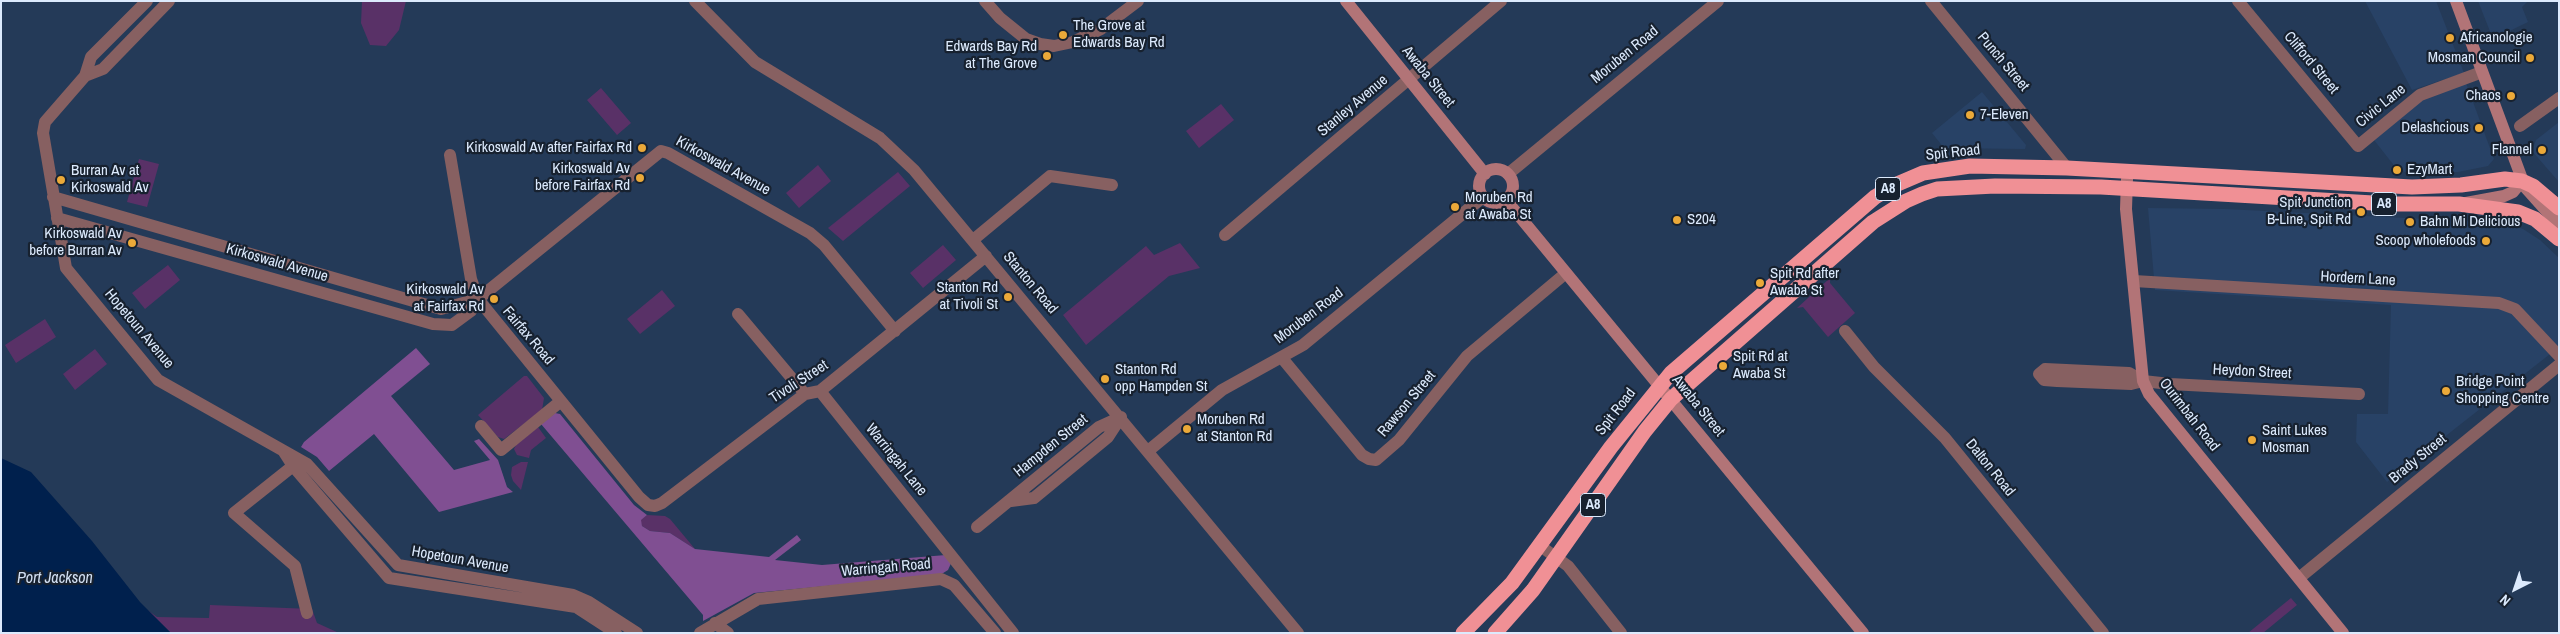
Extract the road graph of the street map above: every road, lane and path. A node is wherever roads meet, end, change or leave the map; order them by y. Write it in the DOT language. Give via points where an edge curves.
graph roads {
  1 [pos="147,1"];
  2 [pos="169,1"];
  3 [pos="695,1"];
  4 [pos="985,1"];
  5 [pos="1138,1"];
  6 [pos="1346,1"];
  7 [pos="1500,1"];
  8 [pos="1718,1"];
  9 [pos="1931,1"];
  10 [pos="2238,1"];
  11 [pos="2456,1"];
  12 [pos="2482,72"];
  13 [pos="85,76"];
  14 [pos="1409,80"];
  15 [pos="2559,98"];
  16 [pos="2520,126"];
  17 [pos="2358,146"];
  18 [pos="450,155"];
  19 [pos="2067,168"];
  20 [pos="2127,170"];
  21 [pos="1485,174"];
  22 [pos="1508,174"];
  23 [pos="2522,181"];
  24 [pos="1112,185"];
  25 [pos="2127,188"];
  26 [pos="53,197"];
  27 [pos="1483,197"];
  28 [pos="1506,200"];
  29 [pos="2459,204"];
  30 [pos="2559,208"];
  31 [pos="57,218"];
  32 [pos="2559,225"];
  33 [pos="1224,235"];
  34 [pos="2559,239"];
  35 [pos="973,240"];
  36 [pos="986,256"];
  37 [pos="1566,273"];
  38 [pos="2134,281"];
  39 [pos="478,299"];
  40 [pos="738,314"];
  41 [pos="895,330"];
  42 [pos="1845,331"];
  43 [pos="2559,356"];
  44 [pos="1282,358"];
  45 [pos="2559,365"];
  46 [pos="2143,381"];
  47 [pos="1660,386"];
  48 [pos="820,391"];
  49 [pos="805,394"];
  50 [pos="2359,394"];
  51 [pos="1671,399"];
  52 [pos="561,401"];
  53 [pos="1121,417"];
  54 [pos="480,426"];
  55 [pos="1148,451"];
  56 [pos="284,452"];
  57 [pos="293,466"];
  58 [pos="648,505"];
  59 [pos="977,527"];
  60 [pos="1540,546"];
  61 [pos="947,550"];
  62 [pos="1557,557"];
  63 [pos="2299,578"];
  64 [pos="308,613"];
  65 [pos="715,623"];
  66 [pos="616,633"];
  67 [pos="637,633"];
  68 [pos="700,633"];
  69 [pos="728,633"];
  70 [pos="995,633"];
  71 [pos="1013,633"];
  72 [pos="1298,633"];
  73 [pos="1463,633"];
  74 [pos="1495,633"];
  75 [pos="1622,633"];
  76 [pos="1863,633"];
  77 [pos="2103,633"];
  78 [pos="2343,633"];
  1 -- 13 [label="street" via="91,57"];
  2 -- 13 [label="street" via="103,69"];
  3 -- 35 [label="street, Stanton Road" via="762,67 880,138 894,150"];
  4 -- 5 [label="street" via="1026,39 1047,45 1063,44 1087,36"];
  6 -- 14 [label="street, Awaba Street"];
  7 -- 14 [label="street, Stanley Avenue"];
  8 -- 22 [label="street, Moruben Road"];
  9 -- 19 [label="street, Punch Street"];
  10 -- 17 [label="street, Clifford Street"];
  11 -- 12 [label="street"];
  12 -- 17 [label="street, Civic Lane" via="2420,95"];
  12 -- 23 [label="street"];
  13 -- 26 [label="street, Hopetoun Avenue" via="45,122 43,133"];
  14 -- 21 [label="street, Awaba Street"];
  14 -- 33 [label="street, Stanley Avenue"];
  15 -- 16 [label="street"];
  18 -- 39 [label="street, Fairfax Road" via="471,279"];
  19 -- 20 [label="highway, Spit Road / A8"];
  19 -- 47 [label="highway, Spit Road / A8" via="1970,166 1923,173 1895,185 1875,197"];
  20 -- 23 [label="highway, Spit Road / A8" via="2412,187"];
  20 -- 25 [label="street, Ourimbah Road"];
  21 -- 22 [label="street" via="1499,169"];
  21 -- 27 [label="street" via="1479,187"];
  22 -- 28 [label="street" via="1514,186"];
  23 -- 29 [label="street" via="2513,192 2504,196"];
  23 -- 30 [label="highway"];
  23 -- 32 [label="street" via="2531,197"];
  24 -- 35 [label="street" via="1050,176"];
  25 -- 29 [label="highway, A8" via="2390,204"];
  25 -- 38 [label="street, Ourimbah Road"];
  25 -- 51 [label="highway, A8" via="1952,188 1937,189 1906,201 1866,228"];
  26 -- 31 [label="street, Hopetoun Avenue"];
  26 -- 39 [label="street, Kirkoswald Avenue" via="441,309"];
  27 -- 28 [label="street" via="1492,203"];
  27 -- 44 [label="street, Moruben Road" via="1303,345"];
  28 -- 37 [label="street, Awaba Street"];
  29 -- 34 [label="highway, A8" via="2518,212 2536,219"];
  31 -- 39 [label="street, Kirkoswald Avenue" via="434,324 452,325 471,311"];
  31 -- 56 [label="street, Hopetoun Avenue" via="66,268 158,380"];
  35 -- 36 [label="street, Stanton Road"];
  36 -- 41 [label="street, Tivoli Street"];
  36 -- 53 [label="street, Stanton Road"];
  37 -- 44 [label="street, Rawson Street" via="1468,356 1399,440 1376,460 1362,455"];
  37 -- 47 [label="street, Awaba Street"];
  38 -- 43 [label="street, Hordern Lane" via="2499,303 2515,309"];
  38 -- 46 [label="street, Ourimbah Road"];
  39 -- 41 [label="street, Kirkoswald Avenue" via="660,151 810,233 824,245"];
  39 -- 52 [label="street, Fairfax Road"];
  40 -- 49 [label="street"];
  41 -- 48 [label="street, Tivoli Street"];
  42 -- 77 [label="street, Dalton Road" via="1874,367 1945,438"];
  44 -- 55 [label="street, Moruben Road" via="1222,390"];
  45 -- 63 [label="street, Brady Street"];
  46 -- 46 [label="street, Heydon Street" via="2130,384 2057,381 2044,380 2039,374 2044,369 2126,373"];
  46 -- 50 [label="street, Heydon Street"];
  46 -- 63 [label="street, Ourimbah Road" via="2149,394"];
  47 -- 51 [label="street, Awaba Street"];
  47 -- 60 [label="highway, Spit Road / A8" via="1611,447"];
  48 -- 49 [label="street, Tivoli Street"];
  48 -- 61 [label="street, Warringah Lane"];
  49 -- 58 [label="street, Tivoli Street" via="662,503"];
  51 -- 62 [label="highway, A8"];
  51 -- 76 [label="street, Awaba Street"];
  52 -- 54 [label="street" via="501,450"];
  52 -- 58 [label="street, Fairfax Road"];
  53 -- 55 [label="street, Stanton Road"];
  53 -- 59 [label="street, Hampden Street" via="1108,437 1034,498 1010,501"];
  55 -- 72 [label="street, Stanton Road"];
  56 -- 57 [label="street, Hopetoun Avenue"];
  56 -- 67 [label="street, Hopetoun Avenue" via="307,464 398,565 573,595"];
  57 -- 64 [label="street" via="234,513 295,566"];
  57 -- 66 [label="street, Hopetoun Avenue" via="388,578 576,608"];
  60 -- 62 [label="street"];
  60 -- 73 [label="highway, Spit Road / A8" via="1507,588"];
  61 -- 71 [label="street, Warringah Road"];
  62 -- 74 [label="highway, A8"];
  62 -- 75 [label="street" via="1568,566"];
  63 -- 78 [label="street, Ourimbah Road"];
  65 -- 68 [label="street"];
  65 -- 69 [label="street"];
  65 -- 70 [label="street, Warringah Road" via="758,598 947,580"];
}
